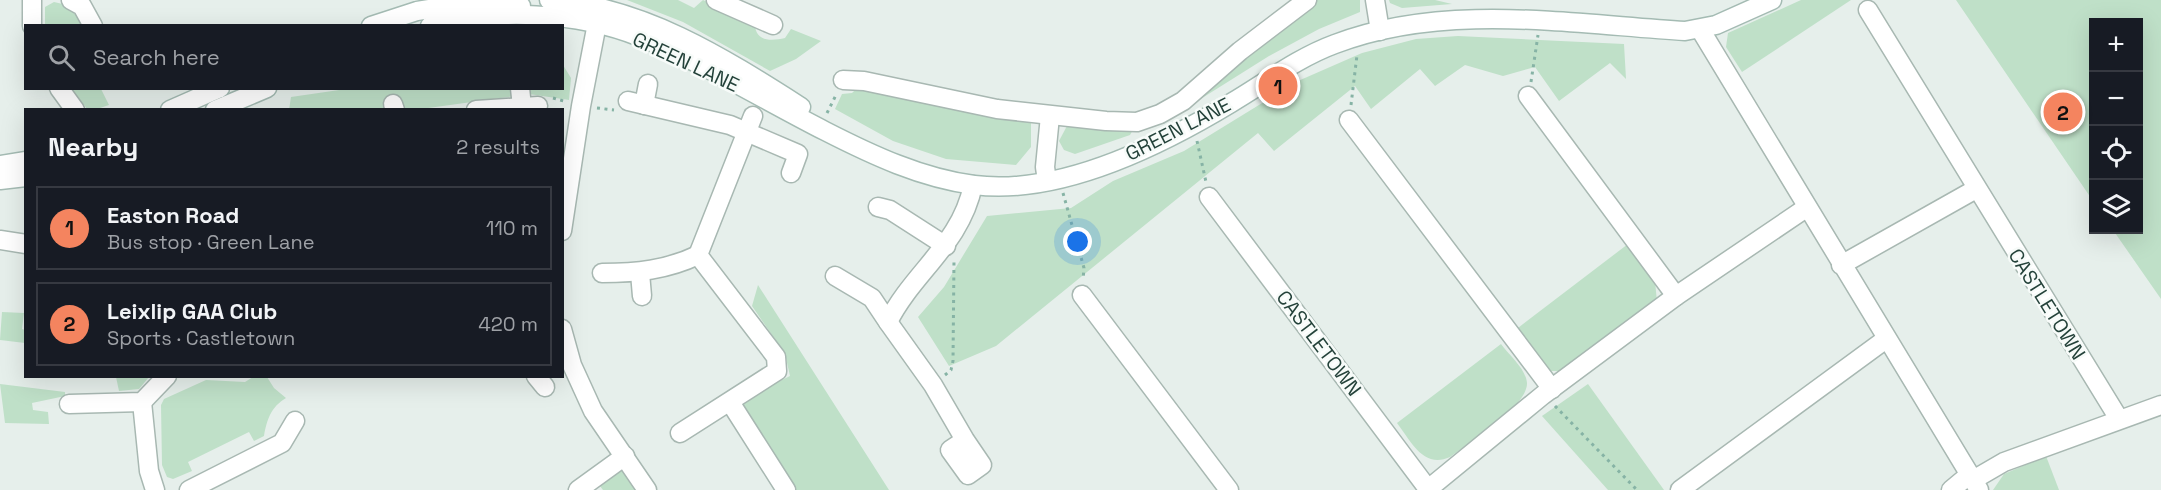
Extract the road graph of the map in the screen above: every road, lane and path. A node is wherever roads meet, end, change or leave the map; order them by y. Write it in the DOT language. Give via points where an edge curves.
graph roads {
  1 [pos="32,0"];
  2 [pos="71,0"];
  3 [pos="479,0"];
  4 [pos="549,0"];
  5 [pos="716,0"];
  6 [pos="1307,0"];
  7 [pos="1375,0"];
  8 [pos="1772,0"];
  9 [pos="601,4"];
  10 [pos="1868,10"];
  11 [pos="32,24"];
  12 [pos="92,24"];
  13 [pos="377,24"];
  14 [pos="441,24"];
  15 [pos="596,25"];
  16 [pos="773,25"];
  17 [pos="1700,29"];
  18 [pos="1380,31"];
  19 [pos="1527,33"];
  20 [pos="1538,33"];
  21 [pos="1550,34"];
  22 [pos="1358,47"];
  23 [pos="704,67"];
  24 [pos="843,80"];
  25 [pos="648,84"];
  26 [pos="60,90"];
  27 [pos="217,90"];
  28 [pos="262,90"];
  29 [pos="521,90"];
  30 [pos="1528,96"];
  31 [pos="74,108"];
  32 [pos="175,108"];
  33 [pos="220,108"];
  34 [pos="512,108"];
  35 [pos="827,113"];
  36 [pos="1050,116"];
  37 [pos="1349,120"];
  38 [pos="750,124"];
  39 [pos="1196,136"];
  40 [pos="24,161"];
  41 [pos="891,164"];
  42 [pos="0,165"];
  43 [pos="24,170"];
  44 [pos="0,173"];
  45 [pos="790,173"];
  46 [pos="24,177"];
  47 [pos="0,180"];
  48 [pos="973,185"];
  49 [pos="1049,188"];
  50 [pos="1976,189"];
  51 [pos="1209,197"];
  52 [pos="878,207"];
  53 [pos="1806,208"];
  54 [pos="564,219"];
  55 [pos="0,240"];
  56 [pos="949,242"];
  57 [pos="24,244"];
  58 [pos="698,255"];
  59 [pos="1841,265"];
  60 [pos="602,273"];
  61 [pos="640,273"];
  62 [pos="835,276"];
  63 [pos="1082,295"];
  64 [pos="642,296"];
  65 [pos="1676,296"];
  66 [pos="888,322"];
  67 [pos="564,336"];
  68 [pos="1886,339"];
  69 [pos="165,378"];
  70 [pos="935,388"];
  71 [pos="1548,392"];
  72 [pos="142,402"];
  73 [pos="730,402"];
  74 [pos="69,404"];
  75 [pos="2161,405"];
  76 [pos="2119,419"];
  77 [pos="295,421"];
  78 [pos="680,433"];
  79 [pos="965,440"];
  80 [pos="625,456"];
  81 [pos="1973,482"];
  82 [pos="155,490"];
  83 [pos="189,490"];
  84 [pos="578,490"];
  85 [pos="647,490"];
  86 [pos="786,490"];
  87 [pos="1229,490"];
  88 [pos="1427,490"];
  89 [pos="1637,490"];
  90 [pos="1680,490"];
  91 [pos="1951,490"];
  1 -- 11 [label="street"];
  2 -- 12 [label="street" via="82,6"];
  3 -- 13 [label="street" via="417,11"];
  3 -- 15 [label="street" via="578,12"];
  4 -- 9 [label="street, GREEN LANE"];
  5 -- 16 [label="street"];
  6 -- 36 [label="street" via="1183,101 1160,114 1137,122"];
  7 -- 18 [label="street"];
  8 -- 17 [label="street, GREEN LANE"];
  9 -- 15 [label="street"];
  9 -- 23 [label="street" via="612,19 660,36"];
  9 -- 41 [label="street, GREEN LANE" via="713,52"];
  10 -- 50 [label="street, CASTLETOWN"];
  14 -- 15 [label="street, GREEN LANE" via="486,16 557,17"];
  15 -- 23 [label="street, GREEN LANE" via="638,36"];
  15 -- 54 [label="street"];
  17 -- 18 [label="street, GREEN LANE" via="1489,19 1435,21"];
  17 -- 53 [label="street"];
  18 -- 49 [label="street, GREEN LANE" via="1312,54 1180,132"];
  19 -- 20 [label="path"];
  20 -- 21 [label="path"];
  20 -- 30 [label="path"];
  22 -- 37 [label="path"];
  23 -- 41 [label="street, GREEN LANE"];
  24 -- 35 [label="path"];
  24 -- 36 [label="street"];
  25 -- 38 [label="street" via="636,103"];
  26 -- 31 [label="street"];
  27 -- 32 [label="street"];
  28 -- 33 [label="street"];
  29 -- 34 [label="street" via="530,107"];
  30 -- 65 [label="street"];
  36 -- 49 [label="street" via="1045,167"];
  37 -- 71 [label="street"];
  38 -- 45 [label="street" via="798,154"];
  38 -- 58 [label="street"];
  39 -- 51 [label="path"];
  40 -- 42 [label="street"];
  41 -- 48 [label="street, GREEN LANE"];
  43 -- 44 [label="street"];
  46 -- 47 [label="street"];
  48 -- 49 [label="street, GREEN LANE"];
  48 -- 56 [label="street"];
  49 -- 63 [label="path" via="1063,191 1084,268"];
  50 -- 59 [label="street"];
  50 -- 76 [label="street, CASTLETOWN"];
  51 -- 88 [label="street, CASTLETOWN"];
  52 -- 56 [label="street"];
  53 -- 59 [label="street"];
  53 -- 65 [label="street, CASTLETOWN"];
  55 -- 57 [label="street"];
  56 -- 66 [label="street" via="897,304"];
  56 -- 70 [label="path" via="956,276 953,361 951,370"];
  58 -- 61 [label="street"];
  58 -- 73 [label="street" via="776,357 777,371"];
  59 -- 68 [label="street"];
  60 -- 61 [label="street"];
  61 -- 64 [label="street"];
  62 -- 66 [label="street" via="872,298"];
  63 -- 87 [label="street"];
  65 -- 71 [label="street, CASTLETOWN"];
  66 -- 70 [label="street"];
  67 -- 80 [label="street" via="593,411"];
  68 -- 81 [label="street"];
  68 -- 90 [label="street"];
  69 -- 72 [label="street"];
  70 -- 79 [label="street"];
  71 -- 88 [label="street, CASTLETOWN"];
  71 -- 89 [label="path"];
  72 -- 74 [label="street" via="109,394"];
  72 -- 82 [label="street" via="149,471"];
  73 -- 78 [label="street"];
  73 -- 86 [label="street"];
  75 -- 76 [label="street"];
  76 -- 81 [label="street" via="2004,462"];
  77 -- 83 [label="street" via="282,442"];
  80 -- 84 [label="street"];
  80 -- 85 [label="street"];
  81 -- 91 [label="street"];
}
